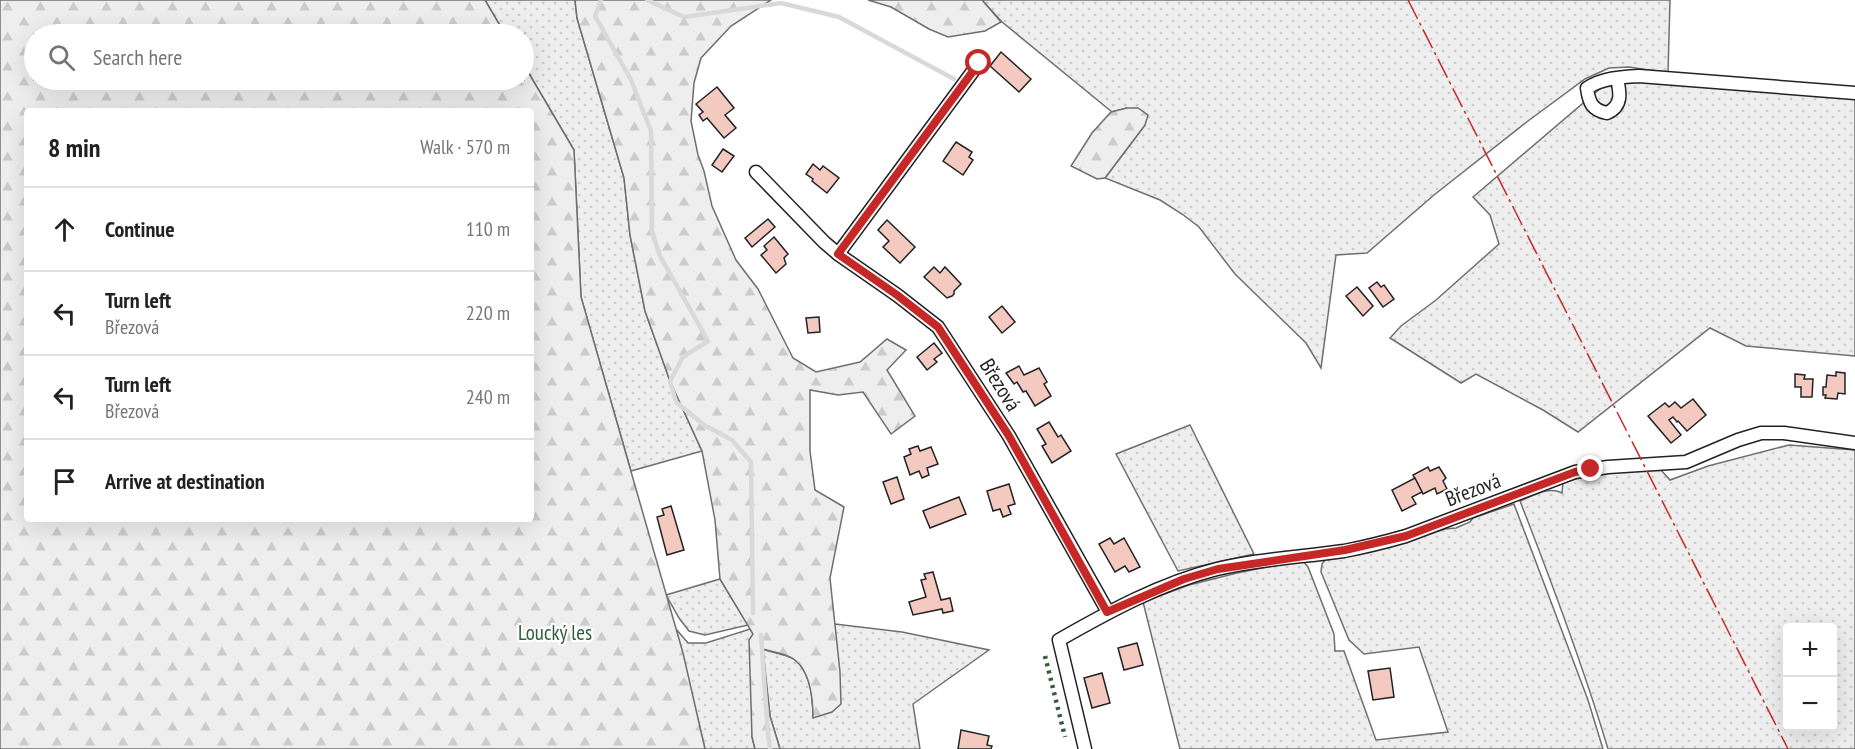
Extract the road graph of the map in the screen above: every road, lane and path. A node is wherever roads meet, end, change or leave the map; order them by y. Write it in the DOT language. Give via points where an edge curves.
graph roads {
  1 [pos="979,63"];
  2 [pos="1617,78"];
  3 [pos="1855,93"];
  4 [pos="756,172"];
  5 [pos="838,254"];
  6 [pos="1855,443"];
  7 [pos="1107,612"];
  8 [pos="1085,749"];
  1 -- 5 [label="street"];
  2 -- 3 [label="street" via="1638,76"];
  4 -- 5 [label="street, Březová"];
  5 -- 7 [label="street, Březová" via="938,327 1009,436"];
  6 -- 7 [label="street, Březová" via="1761,433 1686,462 1575,472 1406,536 1345,550 1218,569"];
  7 -- 8 [label="street, Březová" via="1059,640"];
}
